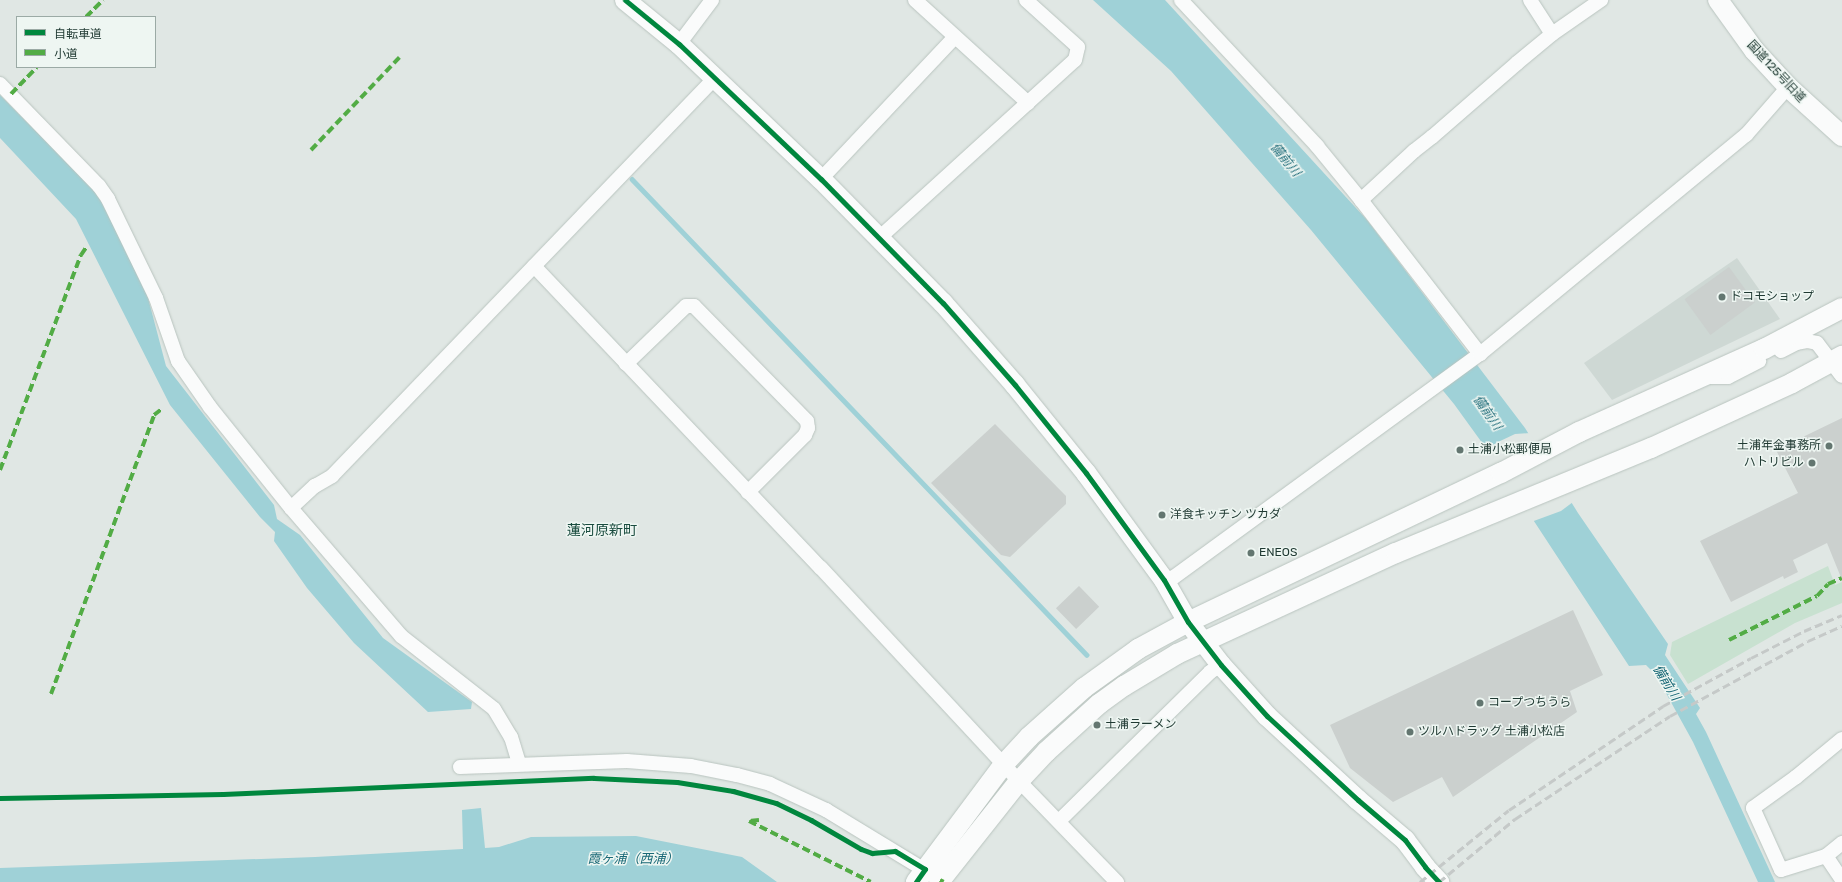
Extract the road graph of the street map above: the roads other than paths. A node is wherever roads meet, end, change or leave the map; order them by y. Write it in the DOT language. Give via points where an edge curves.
graph roads {
  1 [pos="625,0"];
  2 [pos="712,0"];
  3 [pos="916,0"];
  4 [pos="1026,0"];
  5 [pos="1181,0"];
  6 [pos="1530,0"];
  7 [pos="1601,0"];
  8 [pos="1718,0"];
  9 [pos="1552,34"];
  10 [pos="955,37"];
  11 [pos="679,44"];
  12 [pos="714,79"];
  13 [pos="0,84"];
  14 [pos="1788,87"];
  15 [pos="1028,103"];
  16 [pos="1842,136"];
  17 [pos="821,179"];
  18 [pos="1361,200"];
  19 [pos="878,239"];
  20 [pos="534,266"];
  21 [pos="1842,308"];
  22 [pos="1478,355"];
  23 [pos="626,364"];
  24 [pos="1839,365"];
  25 [pos="1699,377"];
  26 [pos="748,492"];
  27 [pos="290,508"];
  28 [pos="1164,580"];
  29 [pos="1188,622"];
  30 [pos="1203,642"];
  31 [pos="1221,665"];
  32 [pos="1842,739"];
  33 [pos="519,764"];
  34 [pos="1004,764"];
  35 [pos="460,767"];
  36 [pos="1019,781"];
  37 [pos="1059,821"];
  38 [pos="1842,843"];
  39 [pos="1826,856"];
  40 [pos="930,878"];
  41 [pos="1842,880"];
  42 [pos="1117,882"];
  43 [pos="1439,882"];
  1 -- 11 [label="street"];
  2 -- 11 [label="street"];
  3 -- 10 [label="street"];
  4 -- 15 [label="street" via="1078,47 1075,60"];
  5 -- 18 [label="street" via="1317,146"];
  6 -- 9 [label="street"];
  7 -- 9 [label="street"];
  8 -- 14 [label="street, 国道125号旧道" via="1754,50"];
  9 -- 18 [label="street" via="1414,151"];
  10 -- 15 [label="street"];
  10 -- 17 [label="street"];
  11 -- 12 [label="street"];
  12 -- 17 [label="street"];
  12 -- 20 [label="street"];
  13 -- 27 [label="street" via="93,180 108,200 156,298 178,361 210,407"];
  14 -- 16 [label="street, 国道125号旧道"];
  14 -- 22 [label="street" via="1746,135"];
  15 -- 19 [label="street"];
  17 -- 19 [label="street"];
  18 -- 22 [label="street"];
  19 -- 28 [label="street" via="943,303 1015,386 1086,473"];
  20 -- 23 [label="street"];
  20 -- 27 [label="street" via="332,476 315,486"];
  21 -- 25 [label="street" via="1764,349"];
  22 -- 28 [label="street" via="1174,577"];
  23 -- 26 [label="street"];
  23 -- 26 [label="street" via="686,306 694,306 807,421 806,436"];
  24 -- 25 [label="street" via="1817,343 1807,341 1797,343 1728,377"];
  24 -- 30 [label="street" via="1650,448 1396,553"];
  25 -- 29 [label="street" via="1578,432 1501,473"];
  26 -- 34 [label="street"];
  27 -- 33 [label="street" via="401,636 494,709 511,737"];
  28 -- 29 [label="street"];
  29 -- 30 [label="street"];
  29 -- 34 [label="street" via="1138,649 1084,688 1029,736"];
  30 -- 31 [label="street"];
  30 -- 36 [label="street" via="1177,654 1099,704"];
  31 -- 37 [label="street" via="1210,672"];
  31 -- 43 [label="street" via="1272,721 1405,840"];
  32 -- 39 [label="street" via="1796,777 1752,808 1781,870"];
  33 -- 35 [label="street"];
  33 -- 40 [label="street" via="627,761 691,766 737,774 770,784 826,810"];
  34 -- 36 [label="street"];
  34 -- 40 [label="street"];
  36 -- 37 [label="street"];
  36 -- 40 [label="street"];
  37 -- 42 [label="street"];
  38 -- 39 [label="street"];
  39 -- 41 [label="street"];
}
